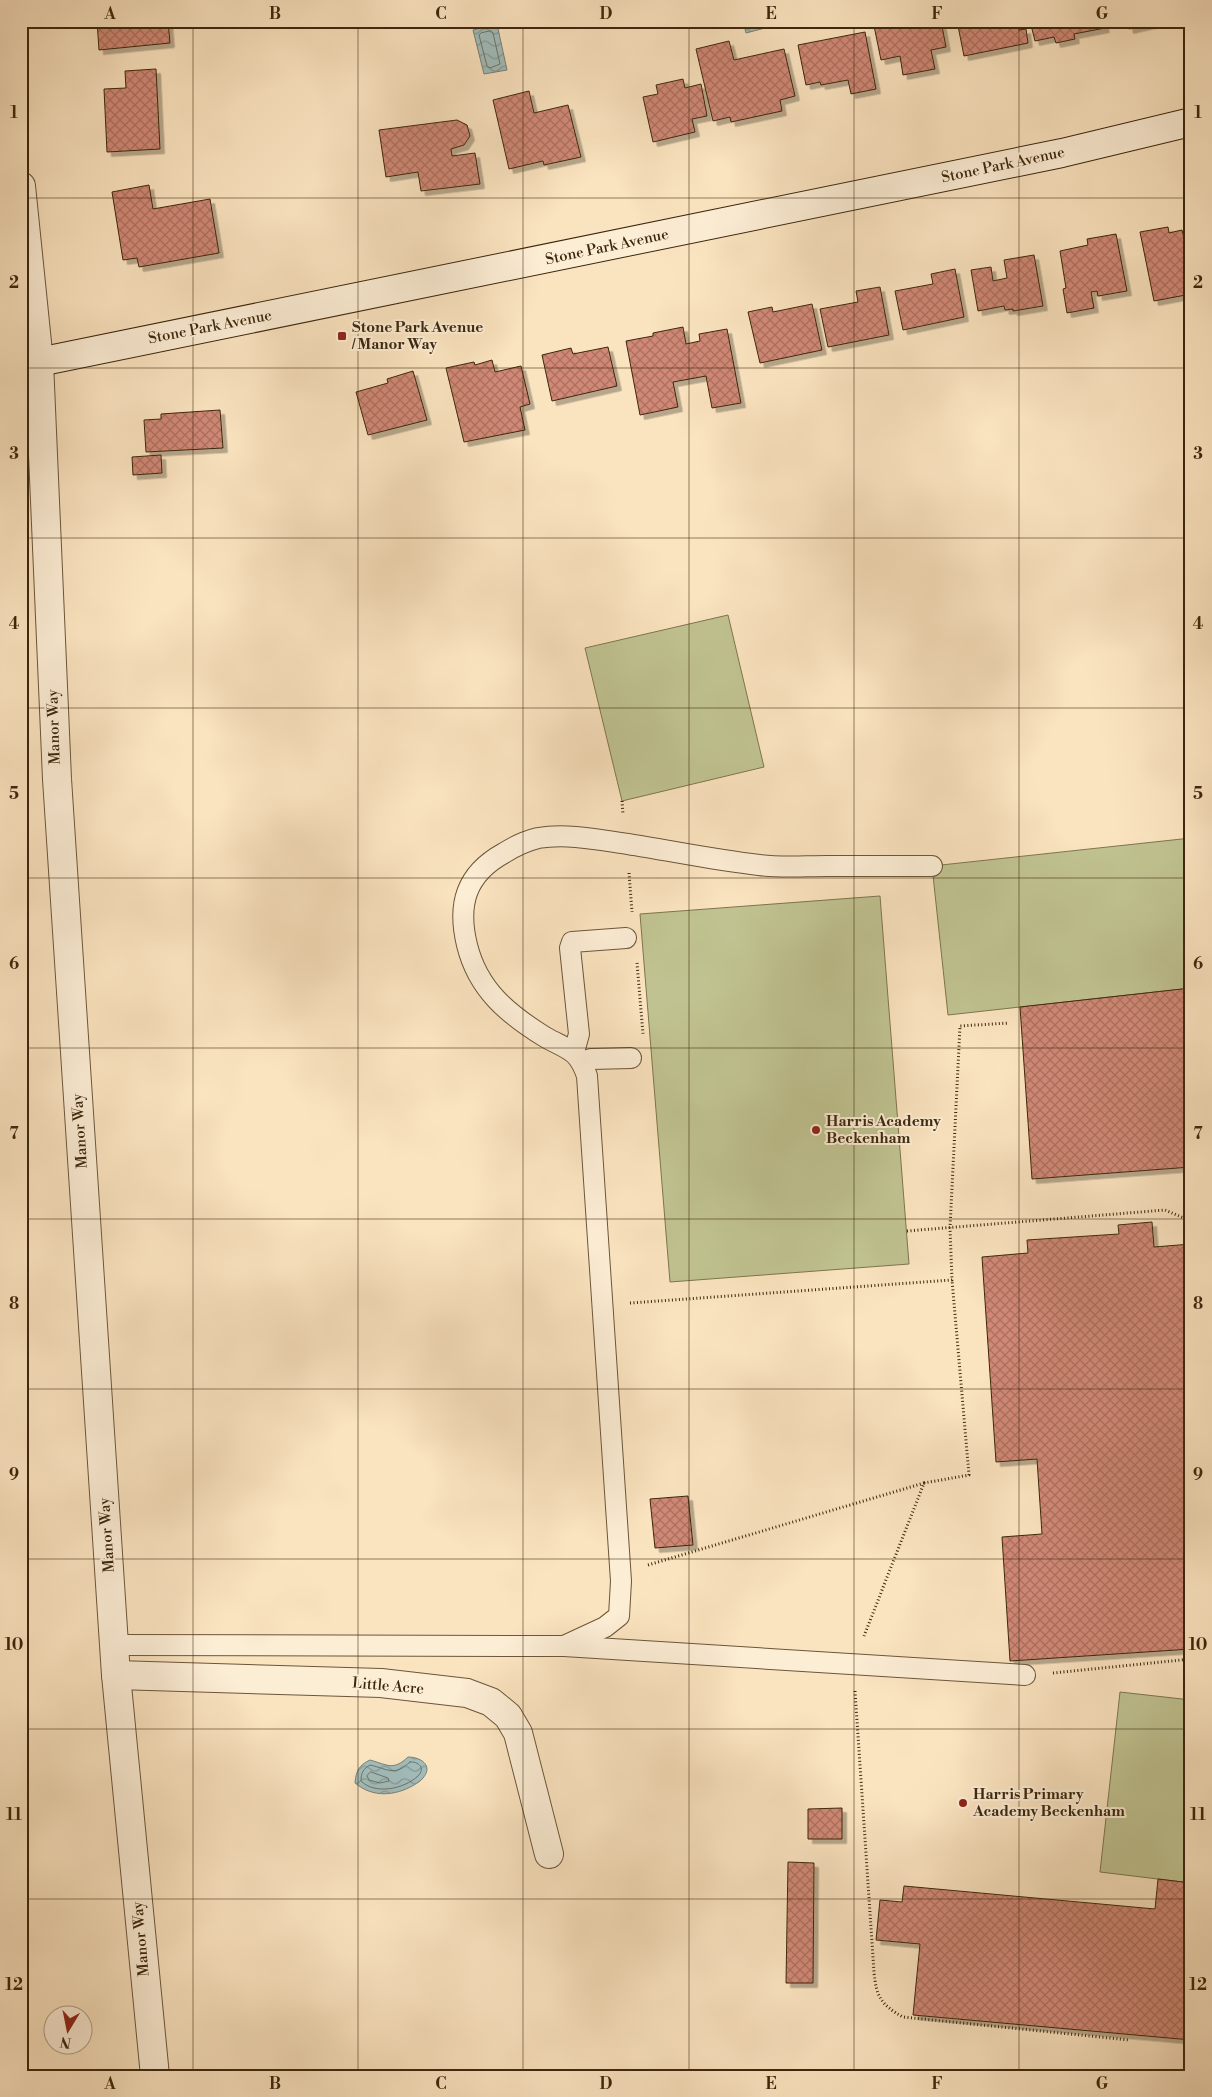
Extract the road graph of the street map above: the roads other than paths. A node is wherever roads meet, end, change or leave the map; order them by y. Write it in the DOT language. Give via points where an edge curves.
graph roads {
  1 [pos="1191,122"];
  2 [pos="21,186"];
  3 [pos="30,363"];
  4 [pos="932,866"];
  5 [pos="626,938"];
  6 [pos="578,1057"];
  7 [pos="631,1058"];
  8 [pos="114,1645"];
  9 [pos="564,1646"];
  10 [pos="116,1675"];
  11 [pos="1025,1675"];
  12 [pos="549,1854"];
  13 [pos="154,2076"];
  1 -- 3 [label="street, Stone Park Avenue" via="1053,155"];
  2 -- 3 [label="street, Manor Way"];
  3 -- 8 [label="street, Manor Way"];
  4 -- 6 [label="lane" via="759,865 563,837 539,838 518,844 478,871 469,886 463,919 467,946 477,974 492,997 509,1013"];
  5 -- 6 [label="lane" via="572,942"];
  6 -- 7 [label="lane"];
  6 -- 9 [label="lane" via="586,1076 620,1574 619,1616 605,1627"];
  8 -- 9 [label="lane"];
  8 -- 10 [label="street, Manor Way"];
  9 -- 11 [label="lane"];
  10 -- 12 [label="street, Little Acre" via="380,1683 467,1693 491,1702 508,1716 518,1733"];
  10 -- 13 [label="street, Manor Way"];
}
